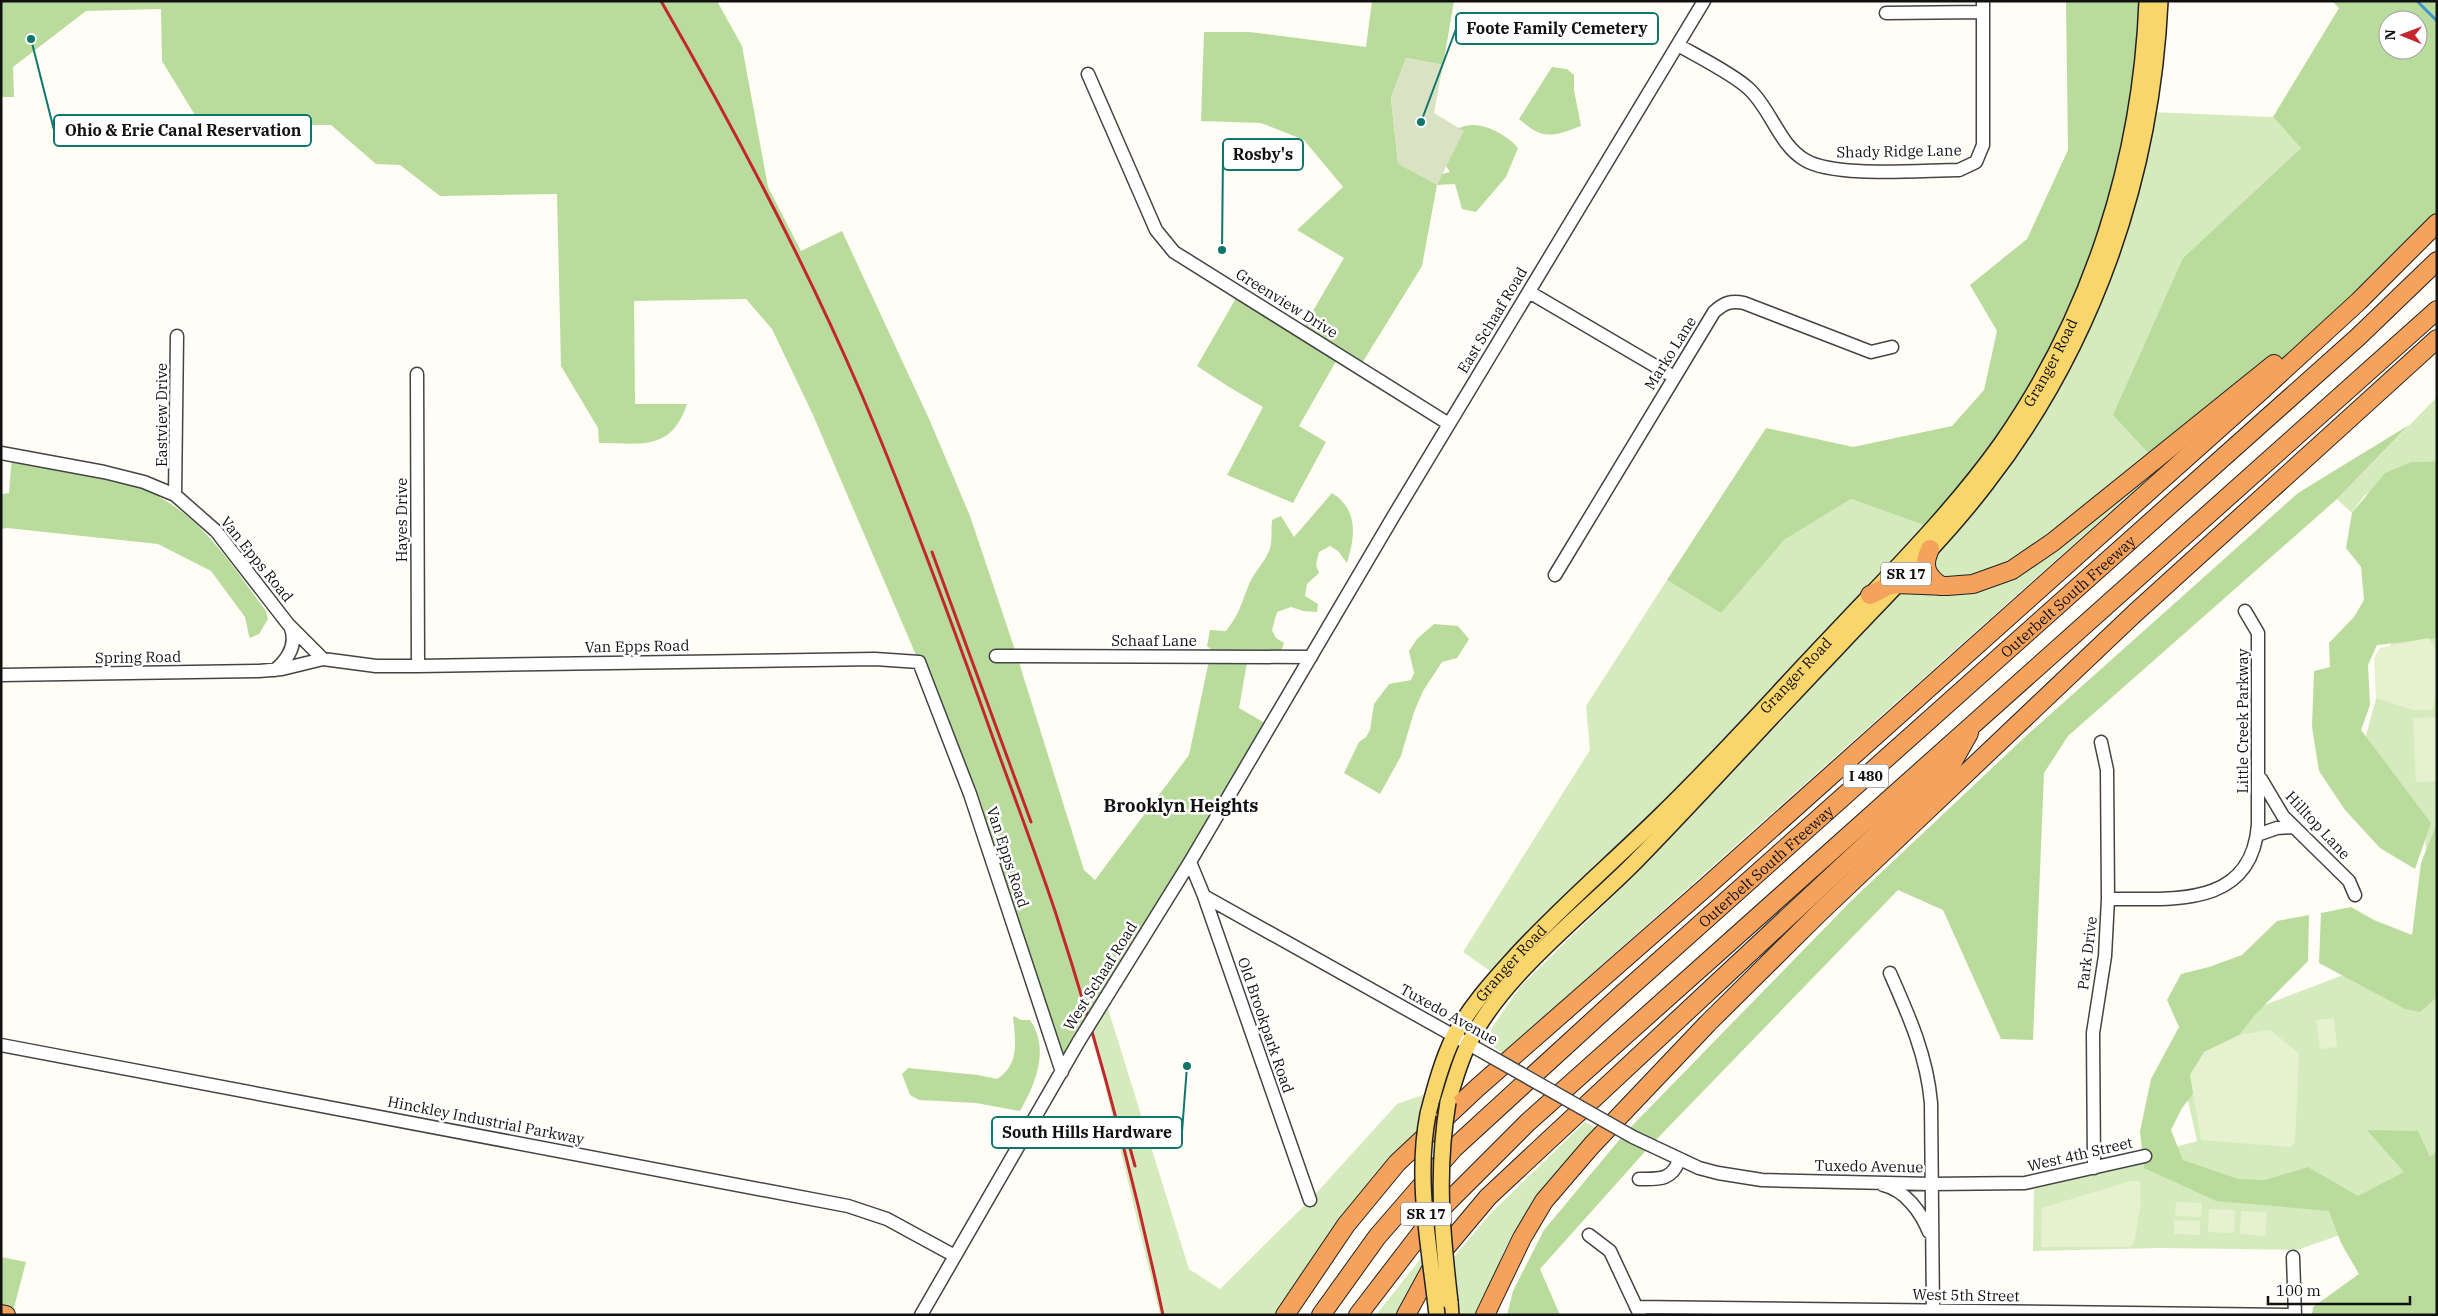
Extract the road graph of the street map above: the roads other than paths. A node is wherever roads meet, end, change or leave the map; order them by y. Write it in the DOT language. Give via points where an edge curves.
graph roads {
  1 [pos="1704,1"];
  2 [pos="2147,1"];
  3 [pos="2160,1"];
  4 [pos="1983,7"];
  5 [pos="1886,13"];
  6 [pos="1678,45"];
  7 [pos="1088,74"];
  8 [pos="2437,222"];
  9 [pos="2437,261"];
  10 [pos="2390,272"];
  11 [pos="1529,292"];
  12 [pos="2437,310"];
  13 [pos="177,336"];
  14 [pos="2437,339"];
  15 [pos="1892,347"];
  16 [pos="417,374"];
  17 [pos="1674,377"];
  18 [pos="1448,424"];
  19 [pos="1,453"];
  20 [pos="175,495"];
  21 [pos="1930,549"];
  22 [pos="1555,575"];
  23 [pos="1896,584"];
  24 [pos="1941,586"];
  25 [pos="1870,595"];
  26 [pos="2244,611"];
  27 [pos="290,626"];
  28 [pos="996,656"];
  29 [pos="1311,657"];
  30 [pos="322,659"];
  31 [pos="418,666"];
  32 [pos="275,670"];
  33 [pos="1,675"];
  34 [pos="1978,719"];
  35 [pos="2101,742"];
  36 [pos="2259,775"];
  37 [pos="2294,827"];
  38 [pos="2258,835"];
  39 [pos="1190,862"];
  40 [pos="2355,895"];
  41 [pos="1204,896"];
  42 [pos="2108,899"];
  43 [pos="1890,973"];
  44 [pos="1454,1036"];
  45 [pos="1469,1043"];
  46 [pos="1,1045"];
  47 [pos="1062,1072"];
  48 [pos="2145,1156"];
  49 [pos="1679,1160"];
  50 [pos="2094,1168"];
  51 [pos="1639,1179"];
  52 [pos="1871,1183"];
  53 [pos="1931,1184"];
  54 [pos="1310,1200"];
  55 [pos="1589,1235"];
  56 [pos="1932,1246"];
  57 [pos="954,1256"];
  58 [pos="2293,1257"];
  59 [pos="1451,1309"];
  60 [pos="1638,1311"];
  61 [pos="1933,1313"];
  62 [pos="1,1314"];
  63 [pos="6,1315"];
  64 [pos="921,1315"];
  65 [pos="1285,1315"];
  66 [pos="1321,1315"];
  67 [pos="1358,1315"];
  68 [pos="1406,1315"];
  69 [pos="1437,1315"];
  70 [pos="1485,1315"];
  71 [pos="2295,1315"];
  1 -- 6 [label="street, East Schaaf Road"];
  2 -- 25 [label="main road, Granger Road / SR 17" via="2141,80 2129,149 2110,223 2071,321 2035,389 2000,444 1959,498"];
  3 -- 21 [label="main road, Granger Road / SR 17" via="2154,74 2141,154 2118,238 2088,313 2030,423 1987,483"];
  4 -- 5 [label="street"];
  4 -- 6 [label="street, Shady Ridge Lane" via="1983,145 1976,162 1959,170 1835,170 1805,160 1786,141 1764,106 1748,88"];
  6 -- 11 [label="street, East Schaaf Road"];
  7 -- 18 [label="street, Greenview Drive" via="1156,230 1174,252"];
  8 -- 10 [label="highway"];
  9 -- 66 [label="highway, Outerbelt South Freeway / I 480" via="2358,337 1454,1148 1377,1237"];
  10 -- 24 [label="highway" via="2034,557 1982,582"];
  10 -- 65 [label="highway" via="1397,1163 1346,1225"];
  11 -- 17 [label="street"];
  11 -- 18 [label="street, East Schaaf Road"];
  12 -- 34 [label="highway, Outerbelt South Freeway / I 480"];
  13 -- 20 [label="street, Eastview Drive"];
  14 -- 70 [label="highway" via="2135,612 1708,1023 1555,1188 1525,1233"];
  15 -- 17 [label="street, Marko Lane" via="1871,352 1736,301 1714,312"];
  16 -- 31 [label="street, Hayes Drive"];
  17 -- 22 [label="street, Marko Lane"];
  18 -- 29 [label="street, East Schaaf Road"];
  19 -- 20 [label="street, Van Epps Road" via="104,472 144,482"];
  20 -- 27 [label="street, Van Epps Road" via="222,538"];
  21 -- 23 [label="main road, Granger Road / SR 17"];
  21 -- 24 [label="highway" via="1925,565 1927,573"];
  23 -- 24 [label="highway"];
  23 -- 25 [label="highway"];
  23 -- 45 [label="main road, Granger Road / SR 17" via="1654,842 1514,980"];
  25 -- 44 [label="main road, Granger Road / SR 17" via="1693,783 1542,928 1486,990"];
  26 -- 36 [label="street, Little Creek Parkway" via="2258,632"];
  27 -- 30 [label="street, Van Epps Road"];
  27 -- 32 [label="street" via="293,638 291,652"];
  28 -- 29 [label="street, Schaaf Lane"];
  29 -- 39 [label="street, West Schaaf Road"];
  30 -- 31 [label="street, Van Epps Road" via="376,666"];
  30 -- 32 [label="street, Spring Road"];
  31 -- 47 [label="street, Van Epps Road" via="875,659 919,662 970,794"];
  32 -- 33 [label="street, Spring Road"];
  34 -- 67 [label="highway, Outerbelt South Freeway / I 480" via="1490,1158 1434,1216"];
  34 -- 68 [label="highway" via="1951,765 1488,1197 1436,1258"];
  35 -- 42 [label="street, Park Drive" via="2107,770"];
  36 -- 37 [label="street, Hilltop Lane" via="2275,806"];
  36 -- 38 [label="street, Little Creek Parkway"];
  37 -- 38 [label="street" via="2277,828"];
  37 -- 40 [label="street, Hilltop Lane" via="2349,881"];
  38 -- 42 [label="street, Little Creek Parkway" via="2248,862 2222,887 2206,894 2186,898"];
  39 -- 41 [label="street, Old Brookpark Road"];
  39 -- 47 [label="street, West Schaaf Road, bridge"];
  41 -- 44 [label="street, Tuxedo Avenue"];
  41 -- 54 [label="street, Old Brookpark Road"];
  42 -- 50 [label="street, Park Drive" via="2105,956 2093,1032"];
  43 -- 53 [label="street" via="1918,1037 1929,1079"];
  44 -- 45 [label="street, Tuxedo Avenue"];
  44 -- 69 [label="main road, Granger Road / SR 17, bridge" via="1440,1070 1424,1143 1423,1180"];
  45 -- 49 [label="street, Tuxedo Avenue, bridge"];
  45 -- 59 [label="main road, Granger Road / SR 17, bridge" via="1448,1102 1441,1156 1440,1202"];
  46 -- 57 [label="street, Hinckley Industrial Parkway" via="839,1204 887,1220"];
  47 -- 57 [label="street, West Schaaf Road"];
  48 -- 50 [label="street, West 4th Street"];
  49 -- 51 [label="street" via="1672,1174 1665,1178"];
  49 -- 52 [label="street, Tuxedo Avenue" via="1718,1173 1762,1180"];
  50 -- 53 [label="street, West 4th Street" via="2026,1183"];
  52 -- 53 [label="street, Tuxedo Avenue"];
  52 -- 56 [label="street" via="1887,1186 1913,1205 1923,1217"];
  53 -- 56 [label="street, Tuxedo Avenue"];
  55 -- 60 [label="street" via="1610,1251"];
  56 -- 61 [label="street, Tuxedo Avenue"];
  57 -- 64 [label="street, West Schaaf Road"];
  58 -- 71 [label="street"];
  60 -- 61 [label="street, West 5th Street"];
  61 -- 71 [label="street, West 5th Street"];
  62 -- 63 [label="highway"];
}
